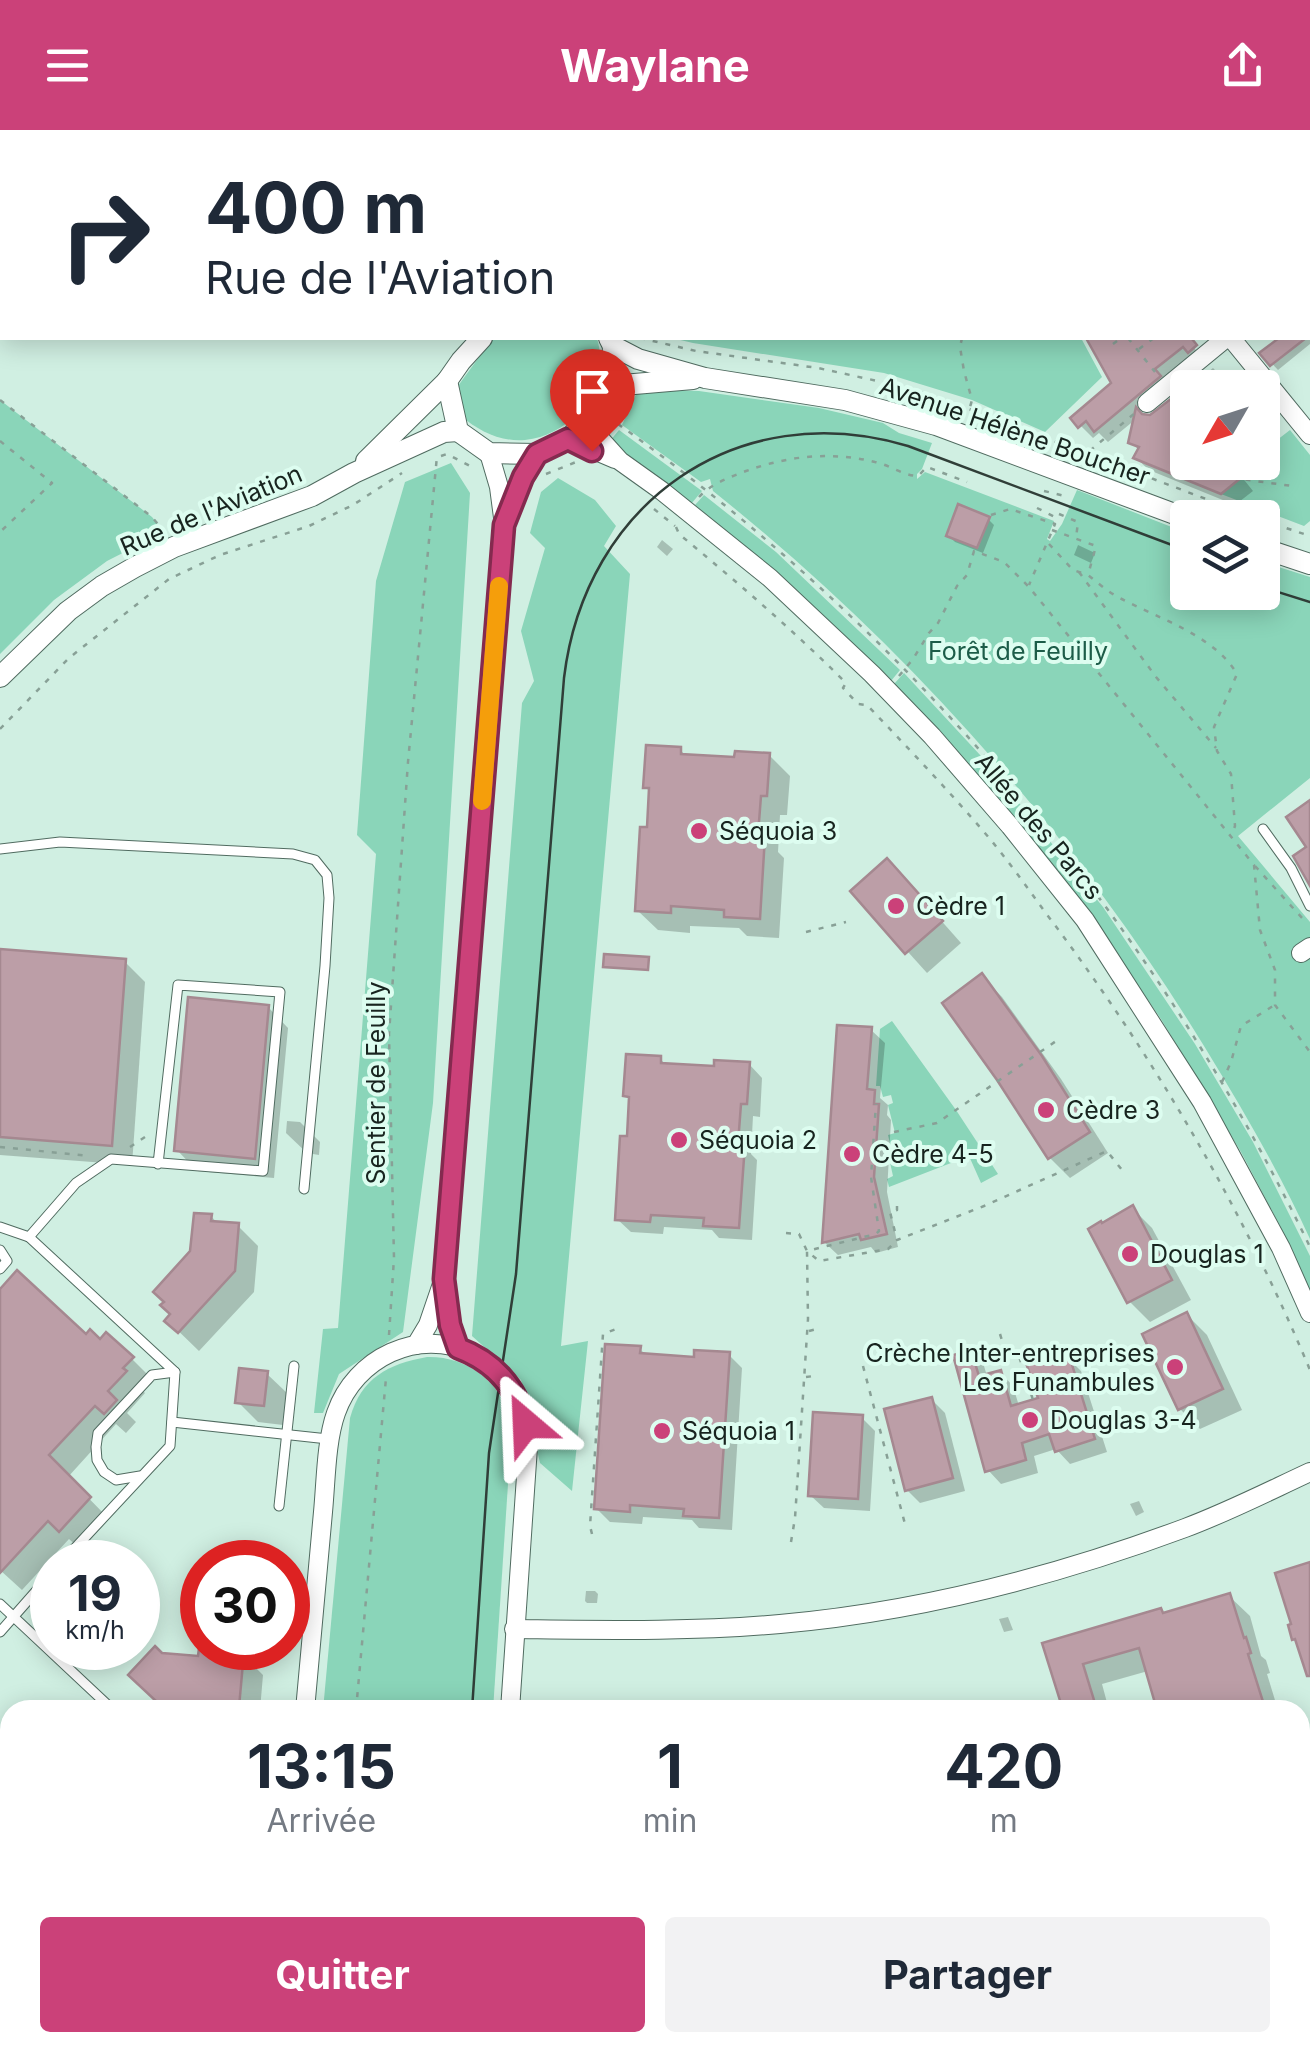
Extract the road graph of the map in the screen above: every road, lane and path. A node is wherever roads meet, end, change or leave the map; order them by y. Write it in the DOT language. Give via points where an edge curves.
graph roads {
  1 [pos="480,340"];
  2 [pos="962,340"];
  3 [pos="1117,340"];
  4 [pos="1151,340"];
  5 [pos="1226,340"];
  6 [pos="1230,340"];
  7 [pos="611,342"];
  8 [pos="1112,344"];
  9 [pos="1138,350"];
  10 [pos="705,378"];
  11 [pos="447,380"];
  12 [pos="611,386"];
  13 [pos="0,400"];
  14 [pos="1147,403"];
  15 [pos="970,409"];
  16 [pos="590,419"];
  17 [pos="458,431"];
  18 [pos="1310,435"];
  19 [pos="568,439"];
  20 [pos="0,441"];
  21 [pos="597,446"];
  22 [pos="489,453"];
  23 [pos="537,454"];
  24 [pos="437,456"];
  25 [pos="1079,460"];
  26 [pos="425,461"];
  27 [pos="412,466"];
  28 [pos="354,473"];
  29 [pos="496,474"];
  30 [pos="523,477"];
  31 [pos="1248,480"];
  32 [pos="968,482"];
  33 [pos="1292,486"];
  34 [pos="706,490"];
  35 [pos="1044,492"];
  36 [pos="1066,496"];
  37 [pos="647,503"];
  38 [pos="1037,508"];
  39 [pos="688,511"];
  40 [pos="1170,513"];
  41 [pos="990,515"];
  42 [pos="504,525"];
  43 [pos="1280,526"];
  44 [pos="676,527"];
  45 [pos="1052,530"];
  46 [pos="0,532"];
  47 [pos="1310,536"];
  48 [pos="1076,538"];
  49 [pos="1048,542"];
  50 [pos="174,547"];
  51 [pos="1280,554"];
  52 [pos="1310,564"];
  53 [pos="1079,572"];
  54 [pos="1088,576"];
  55 [pos="1029,587"];
  56 [pos="0,677"];
  57 [pos="0,729"];
  58 [pos="1216,749"];
  59 [pos="1264,830"];
  60 [pos="1231,836"];
  61 [pos="0,850"];
  62 [pos="1254,865"];
  63 [pos="1310,906"];
  64 [pos="1310,916"];
  65 [pos="846,922"];
  66 [pos="806,932"];
  67 [pos="1275,1005"];
  68 [pos="1059,1040"];
  69 [pos="1310,1052"];
  70 [pos="1222,1082"];
  71 [pos="876,1104"];
  72 [pos="162,1126"];
  73 [pos="894,1132"];
  74 [pos="0,1147"];
  75 [pos="111,1158"];
  76 [pos="158,1164"];
  77 [pos="1122,1170"];
  78 [pos="304,1189"];
  79 [pos="897,1206"];
  80 [pos="0,1227"];
  81 [pos="786,1234"];
  82 [pos="29,1237"];
  83 [pos="897,1240"];
  84 [pos="0,1250"];
  85 [pos="807,1251"];
  86 [pos="0,1269"];
  87 [pos="444,1279"];
  88 [pos="1310,1312"];
  89 [pos="616,1329"];
  90 [pos="818,1330"];
  91 [pos="808,1331"];
  92 [pos="1000,1334"];
  93 [pos="416,1344"];
  94 [pos="458,1348"];
  95 [pos="387,1352"];
  96 [pos="294,1366"];
  97 [pos="863,1366"];
  98 [pos="1310,1370"];
  99 [pos="175,1372"];
  100 [pos="814,1376"];
  101 [pos="804,1378"];
  102 [pos="1032,1400"];
  103 [pos="172,1422"];
  104 [pos="286,1434"];
  105 [pos="331,1440"];
  106 [pos="1310,1472"];
  107 [pos="144,1475"];
  108 [pos="279,1506"];
  109 [pos="905,1524"];
  110 [pos="592,1534"];
  111 [pos="83,1540"];
  112 [pos="791,1542"];
  113 [pos="30,1597"];
  114 [pos="0,1604"];
  115 [pos="13,1615"];
  116 [pos="514,1629"];
  117 [pos="0,1632"];
  118 [pos="101,1700"];
  119 [pos="306,1700"];
  120 [pos="357,1700"];
  121 [pos="510,1700"];
  1 -- 11 [label="street, Rue de l'Aviation"];
  2 -- 15 [label="path"];
  3 -- 8 [label="path"];
  4 -- 9 [label="path"];
  5 -- 14 [label="street"];
  6 -- 18 [label="street"];
  7 -- 10 [label="street, Avenue Hélène Boucher" via="638,358"];
  7 -- 12 [label="street"];
  10 -- 12 [label="street, Avenue Hélène Boucher"];
  10 -- 40 [label="street, Avenue Hélène Boucher" via="844,400 936,425"];
  11 -- 17 [label="street"];
  11 -- 28 [label="street, Rue de l'Aviation"];
  12 -- 16 [label="street"];
  13 -- 50 [label="path" via="152,516"];
  14 -- 25 [label="path"];
  16 -- 19 [label="street"];
  16 -- 21 [label="street, Allée des Parcs"];
  17 -- 22 [label="street"];
  17 -- 28 [label="street, Rue de l'Aviation"];
  19 -- 21 [label="street, Allée des Parcs"];
  19 -- 23 [label="street"];
  20 -- 46 [label="path" via="52,483"];
  21 -- 30 [label="path" via="551,473"];
  21 -- 34 [label="path" via="618,424"];
  21 -- 39 [label="street, Allée des Parcs"];
  22 -- 23 [label="street"];
  22 -- 29 [label="street"];
  23 -- 30 [label="street"];
  24 -- 26 [label="path"];
  24 -- 29 [label="path"];
  24 -- 95 [label="path, Sentier de Feuilly" via="389,1034 394,1258"];
  27 -- 57 [label="path" via="310,526 169,579 69,658"];
  28 -- 50 [label="street, Rue de l'Aviation" via="312,496"];
  29 -- 42 [label="street"];
  30 -- 42 [label="street"];
  31 -- 33 [label="path"];
  32 -- 34 [label="path" via="926,467 912,476 873,461 823,455 778,460"];
  34 -- 39 [label="path"];
  34 -- 55 [label="path" via="904,670 967,575 974,551 1004,562"];
  35 -- 36 [label="path"];
  37 -- 44 [label="path"];
  38 -- 48 [label="path" via="1078,522"];
  39 -- 44 [label="path"];
  39 -- 88 [label="street, Allée des Parcs" via="886,688 1085,920 1202,1102"];
  41 -- 45 [label="path" via="1010,510 1055,524"];
  42 -- 87 [label="street"];
  43 -- 47 [label="path"];
  44 -- 98 [label="path" via="812,648 858,704 867,705 992,842 1076,953 1210,1164"];
  45 -- 48 [label="path"];
  45 -- 49 [label="path"];
  48 -- 54 [label="path" via="1096,546"];
  49 -- 53 [label="path"];
  49 -- 55 [label="path"];
  50 -- 56 [label="street, Rue de l'Aviation" via="68,611"];
  51 -- 52 [label="street"];
  53 -- 54 [label="path"];
  53 -- 58 [label="path"];
  54 -- 58 [label="path" via="1228,659 1237,674 1214,727"];
  55 -- 60 [label="path"];
  58 -- 60 [label="path" via="1231,774"];
  59 -- 63 [label="lane"];
  60 -- 62 [label="path"];
  61 -- 78 [label="lane" via="60,842 316,860 327,875 329,898"];
  62 -- 64 [label="path" via="1299,917"];
  62 -- 67 [label="path"];
  65 -- 66 [label="path"];
  67 -- 69 [label="path"];
  67 -- 70 [label="path" via="1241,1026"];
  68 -- 73 [label="path" via="937,1123"];
  71 -- 85 [label="path" via="871,1177 879,1231"];
  72 -- 75 [label="path"];
  72 -- 76 [label="lane"];
  72 -- 76 [label="lane" via="178,984 280,992 262,1171"];
  74 -- 75 [label="path"];
  75 -- 76 [label="lane"];
  75 -- 82 [label="lane" via="76,1183"];
  77 -- 83 [label="path" via="1107,1151"];
  79 -- 83 [label="path" via="890,1212"];
  80 -- 82 [label="lane"];
  81 -- 85 [label="path" via="799,1234"];
  82 -- 99 [label="lane"];
  83 -- 85 [label="path" via="888,1248 819,1261"];
  84 -- 86 [label="lane" via="7,1261"];
  85 -- 91 [label="path"];
  87 -- 93 [label="street"];
  87 -- 94 [label="street"];
  89 -- 110 [label="path" via="603,1334"];
  90 -- 91 [label="path"];
  91 -- 101 [label="path"];
  92 -- 102 [label="path" via="1006,1353 1017,1350"];
  93 -- 94 [label="street"];
  93 -- 95 [label="street"];
  94 -- 116 [label="street" via="500,1374 526,1424"];
  95 -- 105 [label="street" via="345,1393"];
  95 -- 120 [label="path, Sentier de Feuilly"];
  96 -- 104 [label="lane"];
  97 -- 109 [label="path"];
  99 -- 103 [label="lane"];
  99 -- 107 [label="lane" via="152,1375 98,1433 104,1472 116,1480"];
  100 -- 101 [label="path"];
  101 -- 112 [label="path"];
  103 -- 104 [label="lane"];
  103 -- 107 [label="lane" via="170,1446"];
  104 -- 105 [label="lane"];
  104 -- 108 [label="lane"];
  105 -- 119 [label="street"];
  106 -- 116 [label="street" via="1185,1528 1083,1563 905,1607 760,1625"];
  107 -- 111 [label="lane"];
  113 -- 115 [label="lane"];
  114 -- 115 [label="lane"];
  115 -- 117 [label="lane"];
  115 -- 118 [label="lane"];
  116 -- 121 [label="street"];
}
